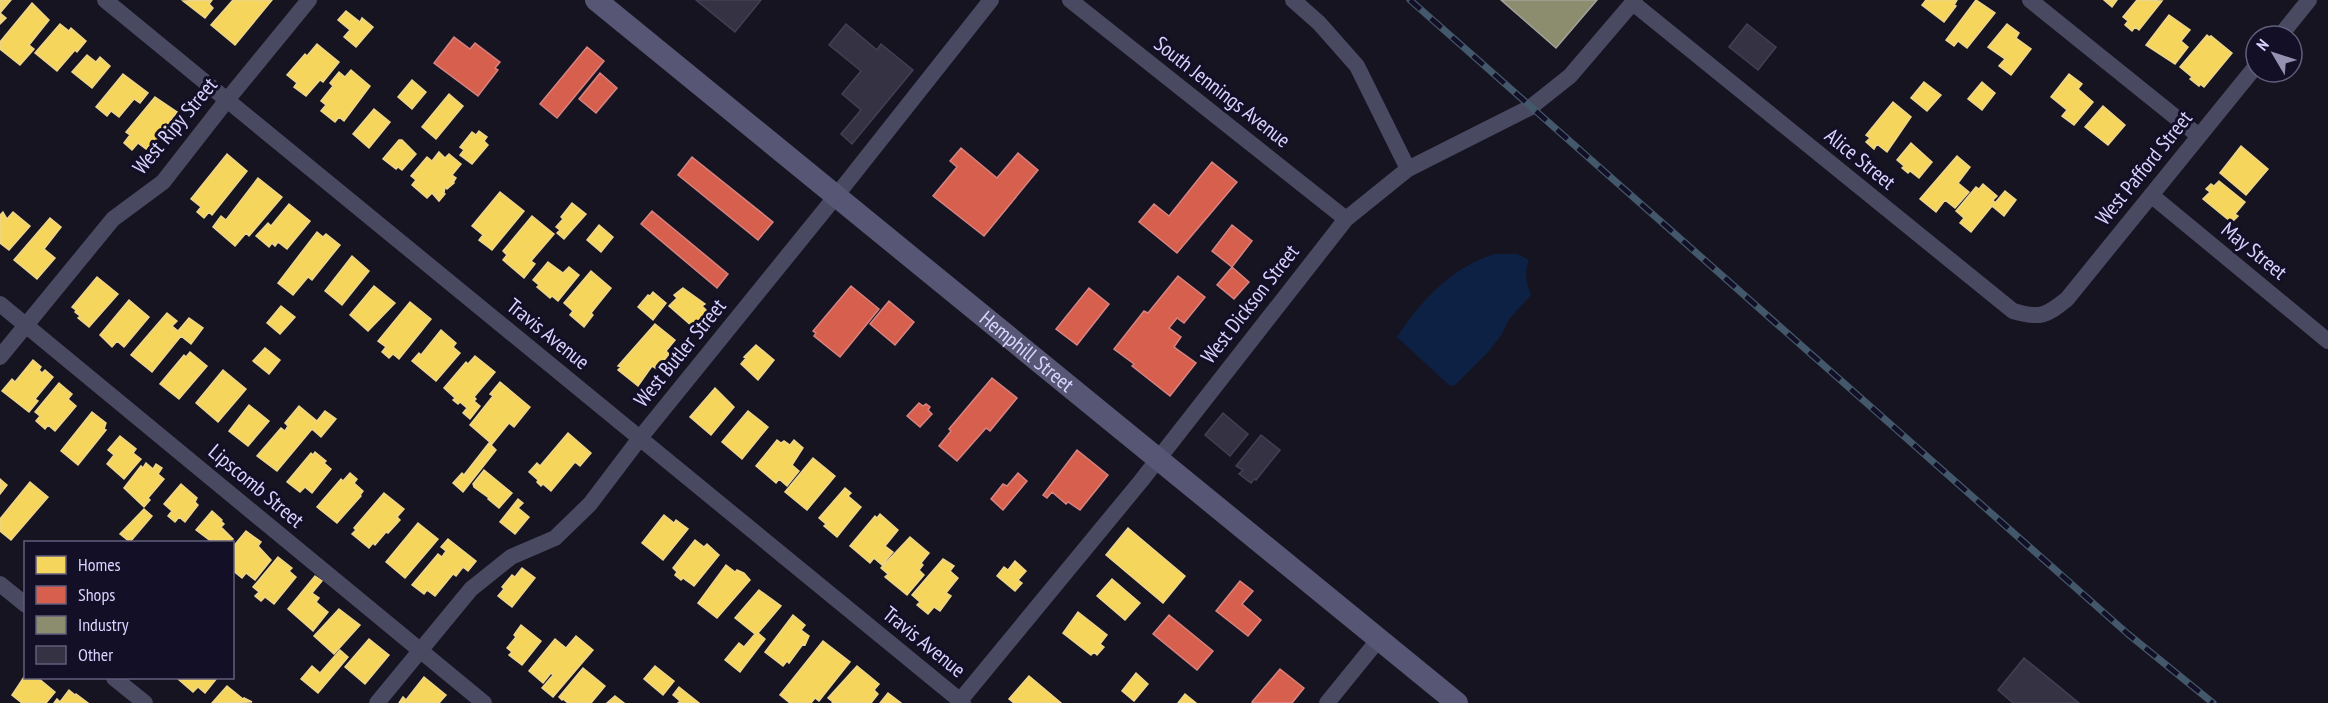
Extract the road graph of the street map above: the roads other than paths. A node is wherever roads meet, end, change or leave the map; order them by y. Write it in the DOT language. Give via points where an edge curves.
graph roads {
  1 [pos="105,0"];
  2 [pos="309,0"];
  3 [pos="596,0"];
  4 [pos="991,0"];
  5 [pos="1070,0"];
  6 [pos="1293,0"];
  7 [pos="2030,0"];
  8 [pos="2309,0"];
  9 [pos="1634,2"];
  10 [pos="2290,24"];
  11 [pos="2244,81"];
  12 [pos="227,100"];
  13 [pos="2199,136"];
  14 [pos="1408,169"];
  15 [pos="2151,195"];
  16 [pos="836,196"];
  17 [pos="1346,219"];
  18 [pos="2067,298"];
  19 [pos="0,304"];
  20 [pos="26,326"];
  21 [pos="2328,341"];
  22 [pos="0,357"];
  23 [pos="640,438"];
  24 [pos="1158,459"];
  25 [pos="0,584"];
  26 [pos="24,603"];
  27 [pos="1379,639"];
  28 [pos="419,650"];
  29 [pos="115,679"];
  30 [pos="961,702"];
  31 [pos="145,703"];
  32 [pos="377,703"];
  33 [pos="484,703"];
  34 [pos="1327,703"];
  35 [pos="1457,703"];
  1 -- 12 [label="street, Travis Avenue"];
  2 -- 12 [label="street, West Ripy Street"];
  3 -- 16 [label="main road, Hemphill Street"];
  4 -- 16 [label="street, West Butler Street"];
  5 -- 17 [label="street, South Jennings Avenue"];
  6 -- 14 [label="street" via="1357,66"];
  7 -- 13 [label="street"];
  8 -- 10 [label="street"];
  9 -- 14 [label="street, West Dickson Street" via="1570,76 1530,107"];
  9 -- 18 [label="street, Alice Street" via="2013,311 2033,317 2049,314"];
  11 -- 13 [label="street, West Pafford Street"];
  12 -- 20 [label="street, West Ripy Street" via="163,182 113,219"];
  12 -- 23 [label="street, Travis Avenue"];
  13 -- 15 [label="street, West Pafford Street"];
  14 -- 17 [label="street, West Dickson Street"];
  15 -- 18 [label="street, West Pafford Street"];
  15 -- 21 [label="street, May Street"];
  16 -- 23 [label="street, West Butler Street"];
  16 -- 24 [label="main road, Hemphill Street"];
  17 -- 24 [label="street, West Dickson Street"];
  19 -- 20 [label="street, Lipscomb Street"];
  20 -- 22 [label="street, West Ripy Street"];
  20 -- 28 [label="street, Lipscomb Street"];
  23 -- 28 [label="street, West Butler Street" via="590,504 555,538 511,557 471,589"];
  23 -- 30 [label="street, Travis Avenue"];
  24 -- 27 [label="main road, Hemphill Street"];
  24 -- 30 [label="street, West Dickson Street"];
  25 -- 26 [label="street"];
  27 -- 34 [label="street"];
  27 -- 35 [label="main road, Hemphill Street"];
  28 -- 32 [label="street, West Butler Street"];
  28 -- 33 [label="street, Lipscomb Street"];
  29 -- 31 [label="street"];
}
